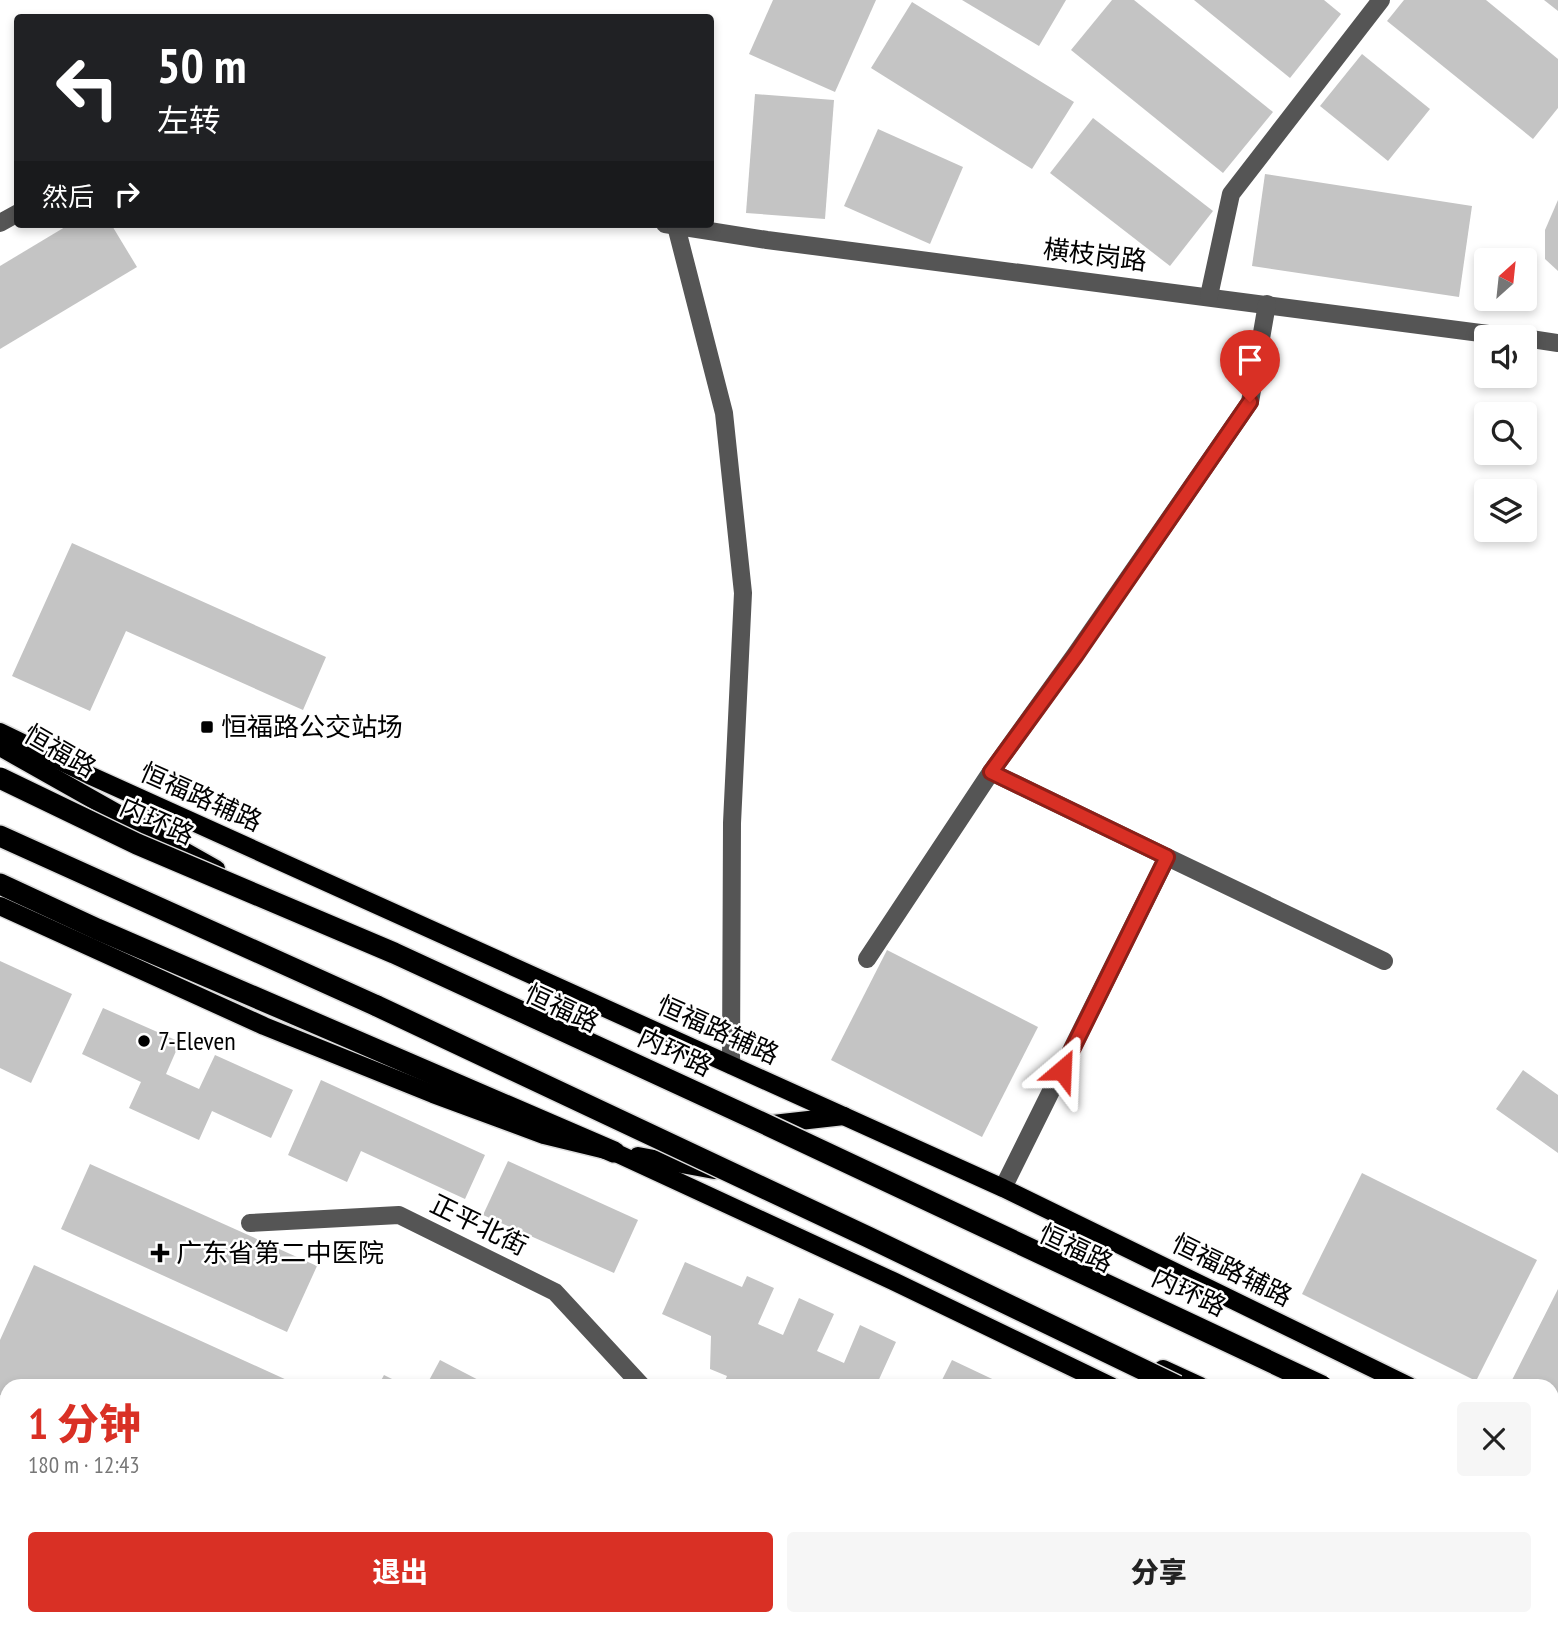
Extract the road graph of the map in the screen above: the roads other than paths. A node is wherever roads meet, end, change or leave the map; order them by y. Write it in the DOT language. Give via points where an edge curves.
graph roads {
  1 [pos="1381,0"];
  2 [pos="671,228"];
  3 [pos="689,228"];
  4 [pos="1209,296"];
  5 [pos="1267,304"];
  6 [pos="1474,332"];
  7 [pos="1537,340"];
  8 [pos="1558,343"];
  9 [pos="0,732"];
  10 [pos="0,747"];
  11 [pos="991,772"];
  12 [pos="0,778"];
  13 [pos="0,825"];
  14 [pos="0,836"];
  15 [pos="1167,857"];
  16 [pos="0,884"];
  17 [pos="0,906"];
  18 [pos="867,959"];
  19 [pos="1384,961"];
  20 [pos="731,1065"];
  21 [pos="844,1116"];
  22 [pos="757,1126"];
  23 [pos="614,1152"];
  24 [pos="759,1177"];
  25 [pos="1003,1188"];
  26 [pos="250,1223"];
  27 [pos="636,1379"];
  28 [pos="1096,1379"];
  29 [pos="1162,1379"];
  30 [pos="1185,1379"];
  31 [pos="1285,1379"];
  32 [pos="1307,1379"];
  33 [pos="1395,1379"];
  1 -- 4 [label="street" via="1231,194"];
  2 -- 20 [label="street" via="724,414 743,593 732,823"];
  3 -- 4 [label="street, 横枝岗路"];
  4 -- 5 [label="street, 横枝岗路"];
  5 -- 6 [label="street, 横枝岗路"];
  5 -- 11 [label="street" via="1250,402"];
  7 -- 8 [label="street"];
  9 -- 20 [label="main road, 恒福路辅路"];
  10 -- 22 [label="main road, 恒福路" via="223,873 435,979"];
  11 -- 15 [label="street"];
  11 -- 18 [label="street"];
  12 -- 32 [label="highway, 内环路, bridge" via="137,845 394,953 873,1173"];
  13 -- 24 [label="main road"];
  14 -- 29 [label="highway, bridge" via="389,1012"];
  15 -- 19 [label="street"];
  15 -- 25 [label="street"];
  16 -- 23 [label="highway"];
  17 -- 23 [label="main road" via="317,1048 488,1116"];
  20 -- 21 [label="main road, 恒福路辅路"];
  21 -- 22 [label="main road"];
  21 -- 25 [label="main road, 恒福路辅路"];
  22 -- 31 [label="main road, 恒福路"];
  23 -- 24 [label="main road"];
  23 -- 28 [label="main road"];
  24 -- 30 [label="main road"];
  25 -- 33 [label="main road, 恒福路辅路"];
  26 -- 27 [label="street, 正平北街" via="399,1215 555,1292"];
}
